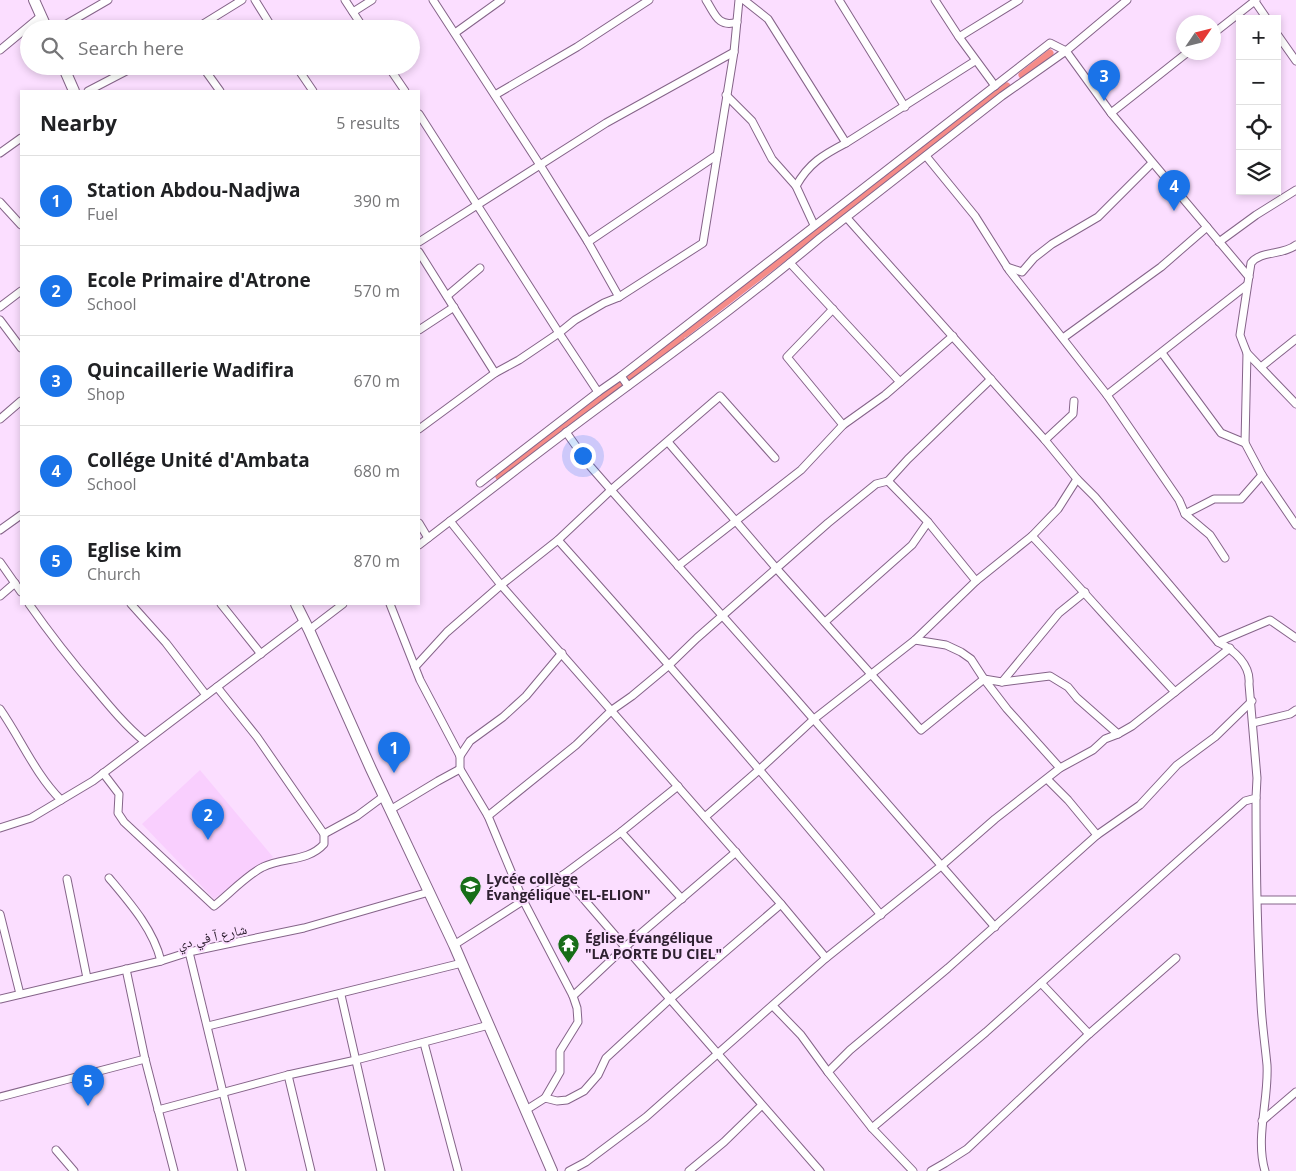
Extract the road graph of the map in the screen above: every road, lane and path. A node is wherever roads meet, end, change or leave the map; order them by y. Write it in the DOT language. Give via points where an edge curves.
graph roads {
  1 [pos="34,0"];
  2 [pos="108,0"];
  3 [pos="242,0"];
  4 [pos="255,0"];
  5 [pos="345,0"];
  6 [pos="372,0"];
  7 [pos="433,0"];
  8 [pos="501,0"];
  9 [pos="649,0"];
  10 [pos="706,0"];
  11 [pos="740,0"];
  12 [pos="744,0"];
  13 [pos="839,0"];
  14 [pos="936,0"];
  15 [pos="1019,0"];
  16 [pos="1127,0"];
  17 [pos="1255,0"];
  18 [pos="353,12"];
  19 [pos="1264,15"];
  20 [pos="41,16"];
  21 [pos="36,20"];
  22 [pos="43,20"];
  23 [pos="74,20"];
  24 [pos="210,20"];
  25 [pos="267,20"];
  26 [pos="358,20"];
  27 [pos="737,22"];
  28 [pos="1221,27"];
  29 [pos="454,32"];
  30 [pos="20,33"];
  31 [pos="958,37"];
  32 [pos="1281,40"];
  33 [pos="0,50"];
  34 [pos="1066,50"];
  35 [pos="734,52"];
  36 [pos="1178,60"];
  37 [pos="975,61"];
  38 [pos="1296,61"];
  39 [pos="67,75"];
  40 [pos="119,75"];
  41 [pos="208,75"];
  42 [pos="302,75"];
  43 [pos="394,75"];
  44 [pos="995,86"];
  45 [pos="74,90"];
  46 [pos="90,90"];
  47 [pos="219,90"];
  48 [pos="312,90"];
  49 [pos="403,90"];
  50 [pos="495,95"];
  51 [pos="726,95"];
  52 [pos="905,107"];
  53 [pos="1111,113"];
  54 [pos="420,116"];
  55 [pos="20,139"];
  56 [pos="846,143"];
  57 [pos="0,153"];
  58 [pos="717,155"];
  59 [pos="926,156"];
  60 [pos="1152,163"];
  61 [pos="540,165"];
  62 [pos="796,186"];
  63 [pos="1296,190"];
  64 [pos="0,202"];
  65 [pos="478,205"];
  66 [pos="847,218"];
  67 [pos="20,224"];
  68 [pos="814,225"];
  69 [pos="1207,228"];
  70 [pos="420,241"];
  71 [pos="588,242"];
  72 [pos="1219,242"];
  73 [pos="1296,245"];
  74 [pos="420,254"];
  75 [pos="790,263"];
  76 [pos="1007,267"];
  77 [pos="480,268"];
  78 [pos="1248,277"];
  79 [pos="1247,285"];
  80 [pos="20,292"];
  81 [pos="447,296"];
  82 [pos="619,297"];
  83 [pos="454,307"];
  84 [pos="0,308"];
  85 [pos="833,308"];
  86 [pos="0,320"];
  87 [pos="420,329"];
  88 [pos="559,334"];
  89 [pos="952,336"];
  90 [pos="1063,338"];
  91 [pos="1296,339"];
  92 [pos="20,347"];
  93 [pos="1162,353"];
  94 [pos="1248,353"];
  95 [pos="1261,367"];
  96 [pos="495,374"];
  97 [pos="621,376"];
  98 [pos="991,380"];
  99 [pos="900,382"];
  100 [pos="628,386"];
  101 [pos="598,392"];
  102 [pos="1107,395"];
  103 [pos="20,401"];
  104 [pos="1074,401"];
  105 [pos="1296,404"];
  106 [pos="0,419"];
  107 [pos="843,425"];
  108 [pos="420,428"];
  109 [pos="566,432"];
  110 [pos="1045,440"];
  111 [pos="668,442"];
  112 [pos="1245,443"];
  113 [pos="774,458"];
  114 [pos="1262,475"];
  115 [pos="1077,479"];
  116 [pos="888,480"];
  117 [pos="480,483"];
  118 [pos="611,490"];
  119 [pos="1185,514"];
  120 [pos="20,516"];
  121 [pos="736,520"];
  122 [pos="450,522"];
  123 [pos="928,522"];
  124 [pos="420,525"];
  125 [pos="1296,525"];
  126 [pos="0,530"];
  127 [pos="1032,536"];
  128 [pos="428,538"];
  129 [pos="558,540"];
  130 [pos="420,544"];
  131 [pos="1226,558"];
  132 [pos="0,562"];
  133 [pos="678,566"];
  134 [pos="776,568"];
  135 [pos="976,581"];
  136 [pos="15,583"];
  137 [pos="501,585"];
  138 [pos="20,590"];
  139 [pos="1085,592"];
  140 [pos="0,596"];
  141 [pos="30,605"];
  142 [pos="132,605"];
  143 [pos="222,605"];
  144 [pos="296,605"];
  145 [pos="341,605"];
  146 [pos="390,605"];
  147 [pos="722,616"];
  148 [pos="825,622"];
  149 [pos="307,626"];
  150 [pos="1296,638"];
  151 [pos="915,640"];
  152 [pos="1218,642"];
  153 [pos="1230,648"];
  154 [pos="562,653"];
  155 [pos="261,654"];
  156 [pos="415,666"];
  157 [pos="668,666"];
  158 [pos="872,674"];
  159 [pos="984,679"];
  160 [pos="1002,682"];
  161 [pos="217,687"];
  162 [pos="1175,692"];
  163 [pos="206,695"];
  164 [pos="1252,702"];
  165 [pos="0,709"];
  166 [pos="612,710"];
  167 [pos="1296,710"];
  168 [pos="814,719"];
  169 [pos="1254,723"];
  170 [pos="1118,734"];
  171 [pos="144,741"];
  172 [pos="460,756"];
  173 [pos="1060,768"];
  174 [pos="460,769"];
  175 [pos="760,770"];
  176 [pos="104,774"];
  177 [pos="1047,779"];
  178 [pos="678,786"];
  179 [pos="384,796"];
  180 [pos="1256,798"];
  181 [pos="61,800"];
  182 [pos="390,810"];
  183 [pos="488,816"];
  184 [pos="705,817"];
  185 [pos="0,828"];
  186 [pos="621,832"];
  187 [pos="324,834"];
  188 [pos="1097,835"];
  189 [pos="736,852"];
  190 [pos="941,866"];
  191 [pos="563,876"];
  192 [pos="109,878"];
  193 [pos="67,879"];
  194 [pos="429,892"];
  195 [pos="682,899"];
  196 [pos="524,900"];
  197 [pos="1258,900"];
  198 [pos="1296,900"];
  199 [pos="781,904"];
  200 [pos="0,914"];
  201 [pos="881,915"];
  202 [pos="995,927"];
  203 [pos="454,945"];
  204 [pos="625,947"];
  205 [pos="189,952"];
  206 [pos="826,958"];
  207 [pos="1176,958"];
  208 [pos="162,961"];
  209 [pos="462,963"];
  210 [pos="126,970"];
  211 [pos="87,978"];
  212 [pos="1041,983"];
  213 [pos="20,994"];
  214 [pos="341,995"];
  215 [pos="573,996"];
  216 [pos="0,998"];
  217 [pos="670,999"];
  218 [pos="773,1006"];
  219 [pos="489,1025"];
  220 [pos="208,1026"];
  221 [pos="1089,1034"];
  222 [pos="424,1043"];
  223 [pos="719,1054"];
  224 [pos="145,1059"];
  225 [pos="356,1060"];
  226 [pos="828,1072"];
  227 [pos="288,1075"];
  228 [pos="223,1092"];
  229 [pos="1296,1092"];
  230 [pos="0,1097"];
  231 [pos="545,1098"];
  232 [pos="761,1106"];
  233 [pos="158,1110"];
  234 [pos="526,1110"];
  235 [pos="1262,1121"];
  236 [pos="872,1128"];
  237 [pos="56,1150"];
  238 [pos="815,1170"];
  239 [pos="74,1171"];
  240 [pos="174,1171"];
  241 [pos="242,1171"];
  242 [pos="311,1171"];
  243 [pos="381,1171"];
  244 [pos="458,1171"];
  245 [pos="552,1171"];
  246 [pos="569,1171"];
  247 [pos="690,1171"];
  248 [pos="913,1171"];
  249 [pos="931,1171"];
  250 [pos="1265,1171"];
  1 -- 20 [label="street"];
  2 -- 23 [label="street"];
  3 -- 24 [label="street"];
  4 -- 25 [label="street"];
  5 -- 18 [label="street"];
  6 -- 18 [label="street"];
  7 -- 29 [label="street"];
  8 -- 29 [label="street"];
  9 -- 50 [label="street"];
  10 -- 27 [label="street" via="723,23"];
  11 -- 27 [label="street"];
  12 -- 56 [label="street" via="768,20"];
  13 -- 52 [label="street"];
  14 -- 31 [label="street"];
  15 -- 31 [label="street"];
  16 -- 34 [label="street"];
  17 -- 19 [label="street"];
  17 -- 28 [label="street"];
  18 -- 26 [label="street"];
  20 -- 21 [label="street"];
  20 -- 22 [label="street"];
  27 -- 35 [label="street"];
  29 -- 50 [label="street"];
  30 -- 33 [label="street"];
  31 -- 37 [label="street"];
  32 -- 38 [label="street"];
  34 -- 44 [label="street" via="1050,43"];
  34 -- 53 [label="street"];
  34 -- 59 [label="street"];
  35 -- 51 [label="street"];
  35 -- 61 [label="street" via="606,123"];
  36 -- 53 [label="street"];
  37 -- 44 [label="street"];
  37 -- 52 [label="street"];
  39 -- 45 [label="street"];
  40 -- 46 [label="street"];
  41 -- 47 [label="street"];
  42 -- 48 [label="street"];
  43 -- 49 [label="street"];
  44 -- 68 [label="street"];
  50 -- 61 [label="street"];
  51 -- 58 [label="street"];
  51 -- 62 [label="street" via="752,121 772,159"];
  52 -- 56 [label="street"];
  53 -- 60 [label="street"];
  54 -- 65 [label="street"];
  55 -- 57 [label="street"];
  56 -- 62 [label="street" via="810,166"];
  58 -- 71 [label="street"];
  58 -- 82 [label="street" via="703,243"];
  59 -- 66 [label="street"];
  59 -- 76 [label="street" via="976,218"];
  60 -- 69 [label="street"];
  60 -- 76 [label="street" via="1098,217 1052,244 1022,272"];
  61 -- 65 [label="street"];
  61 -- 71 [label="street"];
  62 -- 68 [label="street"];
  63 -- 72 [label="street"];
  64 -- 67 [label="street"];
  65 -- 70 [label="street"];
  65 -- 88 [label="street"];
  66 -- 75 [label="street"];
  66 -- 89 [label="street"];
  68 -- 97 [label="street"];
  69 -- 72 [label="street"];
  69 -- 90 [label="street" via="1162,268"];
  71 -- 82 [label="street"];
  72 -- 78 [label="street"];
  73 -- 78 [label="street" via="1285,252 1255,258"];
  74 -- 81 [label="street"];
  75 -- 85 [label="street"];
  75 -- 100 [label="street"];
  76 -- 90 [label="street"];
  77 -- 81 [label="street"];
  78 -- 79 [label="street"];
  79 -- 93 [label="street"];
  79 -- 94 [label="street" via="1240,335"];
  80 -- 84 [label="street"];
  81 -- 83 [label="street"];
  82 -- 88 [label="street" via="604,302"];
  83 -- 87 [label="street"];
  83 -- 96 [label="street"];
  85 -- 99 [label="street"];
  85 -- 107 [label="street" via="787,357"];
  86 -- 92 [label="street"];
  88 -- 96 [label="street"];
  88 -- 101 [label="street"];
  89 -- 98 [label="street"];
  89 -- 99 [label="street"];
  90 -- 102 [label="street"];
  91 -- 95 [label="street"];
  93 -- 102 [label="street"];
  93 -- 112 [label="street" via="1221,432"];
  94 -- 95 [label="street"];
  94 -- 112 [label="street"];
  95 -- 105 [label="street"];
  96 -- 108 [label="street"];
  97 -- 100 [label="street"];
  97 -- 101 [label="street"];
  98 -- 110 [label="street"];
  98 -- 116 [label="street"];
  99 -- 107 [label="street"];
  100 -- 109 [label="street"];
  101 -- 117 [label="street"];
  102 -- 119 [label="street" via="1179,500"];
  103 -- 106 [label="street"];
  104 -- 110 [label="street" via="1073,414"];
  107 -- 121 [label="street" via="801,470"];
  109 -- 118 [label="street"];
  109 -- 122 [label="street"];
  110 -- 115 [label="street"];
  111 -- 113 [label="street" via="720,396"];
  111 -- 118 [label="street"];
  111 -- 121 [label="street"];
  112 -- 114 [label="street"];
  114 -- 119 [label="street" via="1241,499 1214,499"];
  114 -- 125 [label="street"];
  115 -- 127 [label="street" via="1058,510"];
  115 -- 152 [label="street"];
  116 -- 123 [label="street"];
  116 -- 134 [label="street" via="876,484"];
  118 -- 129 [label="street"];
  118 -- 133 [label="street"];
  119 -- 131 [label="street" via="1210,535"];
  120 -- 126 [label="street"];
  121 -- 133 [label="street"];
  121 -- 134 [label="street"];
  122 -- 128 [label="street"];
  122 -- 137 [label="street"];
  123 -- 135 [label="street"];
  123 -- 148 [label="street" via="912,545"];
  124 -- 128 [label="street"];
  127 -- 135 [label="street"];
  127 -- 139 [label="street"];
  128 -- 130 [label="street"];
  129 -- 137 [label="street"];
  129 -- 157 [label="street"];
  132 -- 136 [label="street"];
  133 -- 147 [label="street"];
  134 -- 147 [label="street"];
  134 -- 148 [label="street"];
  135 -- 151 [label="street"];
  136 -- 138 [label="street"];
  136 -- 140 [label="street"];
  137 -- 154 [label="street"];
  137 -- 156 [label="street" via="447,632"];
  139 -- 160 [label="street" via="1059,613"];
  139 -- 162 [label="street"];
  141 -- 171 [label="street" via="80,672"];
  142 -- 163 [label="street"];
  143 -- 155 [label="street"];
  144 -- 149 [label="street"];
  145 -- 149 [label="street"];
  146 -- 156 [label="street"];
  147 -- 157 [label="street"];
  147 -- 168 [label="street"];
  148 -- 158 [label="street"];
  149 -- 155 [label="street"];
  149 -- 179 [label="street"];
  150 -- 152 [label="street" via="1270,620"];
  151 -- 158 [label="street"];
  151 -- 159 [label="street" via="946,645 961,652 971,659"];
  152 -- 153 [label="street"];
  153 -- 162 [label="street"];
  153 -- 164 [label="street" via="1250,674"];
  154 -- 166 [label="street"];
  154 -- 172 [label="street" via="526,696 470,741"];
  155 -- 161 [label="street"];
  156 -- 172 [label="street"];
  157 -- 166 [label="street"];
  157 -- 175 [label="street"];
  158 -- 159 [label="street" via="921,730"];
  158 -- 168 [label="street"];
  159 -- 160 [label="street"];
  159 -- 173 [label="street"];
  160 -- 170 [label="street" via="1050,676 1068,687"];
  161 -- 163 [label="street"];
  161 -- 187 [label="street" via="257,737"];
  162 -- 170 [label="street"];
  163 -- 171 [label="street"];
  164 -- 169 [label="street"];
  164 -- 188 [label="street" via="1215,737 1177,765 1140,805"];
  165 -- 181 [label="street" via="29,759"];
  166 -- 178 [label="street"];
  166 -- 183 [label="street" via="576,745"];
  167 -- 169 [label="street"];
  168 -- 175 [label="street"];
  168 -- 190 [label="street"];
  169 -- 180 [label="street"];
  170 -- 173 [label="street"];
  171 -- 176 [label="street"];
  172 -- 174 [label="street"];
  173 -- 177 [label="street"];
  174 -- 182 [label="street"];
  174 -- 183 [label="street"];
  175 -- 184 [label="street"];
  175 -- 201 [label="street"];
  176 -- 181 [label="street"];
  176 -- 187 [label="street" via="119,794 118,813 124,822 214,906 260,868 318,850 324,844"];
  177 -- 188 [label="street"];
  177 -- 190 [label="street"];
  178 -- 184 [label="street"];
  178 -- 186 [label="street"];
  179 -- 182 [label="street"];
  179 -- 187 [label="street"];
  180 -- 197 [label="street"];
  180 -- 212 [label="street" via="1245,801"];
  181 -- 185 [label="street" via="31,818"];
  182 -- 194 [label="street"];
  183 -- 196 [label="street"];
  184 -- 189 [label="street"];
  186 -- 191 [label="street"];
  186 -- 195 [label="street"];
  188 -- 202 [label="street"];
  189 -- 195 [label="street"];
  189 -- 199 [label="street"];
  190 -- 201 [label="street"];
  190 -- 202 [label="street"];
  191 -- 196 [label="street"];
  191 -- 204 [label="street"];
  192 -- 208 [label="street" via="152,936"];
  193 -- 211 [label="street"];
  194 -- 203 [label="street"];
  194 -- 205 [label="street, شارع آ في دي" via="304,928"];
  195 -- 204 [label="street"];
  196 -- 203 [label="street"];
  196 -- 215 [label="street"];
  197 -- 198 [label="street"];
  197 -- 235 [label="street" via="1266,1064"];
  199 -- 206 [label="street"];
  199 -- 217 [label="street"];
  200 -- 213 [label="street"];
  201 -- 206 [label="street"];
  202 -- 226 [label="street"];
  203 -- 209 [label="street"];
  204 -- 215 [label="street"];
  204 -- 217 [label="street"];
  205 -- 208 [label="street, شارع آ في دي"];
  205 -- 220 [label="street"];
  206 -- 218 [label="street"];
  207 -- 221 [label="street"];
  208 -- 210 [label="street, شارع آ في دي"];
  209 -- 214 [label="street"];
  209 -- 219 [label="street"];
  210 -- 211 [label="street, شارع آ في دي"];
  210 -- 224 [label="street"];
  211 -- 213 [label="street, شارع آ في دي"];
  212 -- 221 [label="street"];
  212 -- 236 [label="street"];
  213 -- 216 [label="street, شارع آ في دي"];
  214 -- 220 [label="street"];
  214 -- 225 [label="street"];
  215 -- 231 [label="street" via="578,1022 560,1051 560,1072"];
  217 -- 223 [label="street"];
  217 -- 231 [label="street" via="606,1058 598,1075 584,1091 567,1100"];
  218 -- 223 [label="street"];
  218 -- 226 [label="street" via="801,1035"];
  219 -- 222 [label="street"];
  219 -- 234 [label="street"];
  220 -- 228 [label="street"];
  221 -- 249 [label="street" via="967,1148"];
  222 -- 225 [label="street"];
  222 -- 244 [label="street"];
  223 -- 232 [label="street"];
  223 -- 246 [label="street" via="646,1117"];
  224 -- 230 [label="street"];
  224 -- 233 [label="street"];
  225 -- 227 [label="street"];
  225 -- 243 [label="street"];
  226 -- 236 [label="street"];
  227 -- 228 [label="street"];
  227 -- 242 [label="street"];
  228 -- 233 [label="street"];
  228 -- 241 [label="street"];
  229 -- 235 [label="street"];
  231 -- 234 [label="street"];
  232 -- 238 [label="street"];
  232 -- 247 [label="street"];
  233 -- 240 [label="street"];
  234 -- 245 [label="street"];
  235 -- 250 [label="street"];
  236 -- 248 [label="street"];
  237 -- 239 [label="street"];
}
